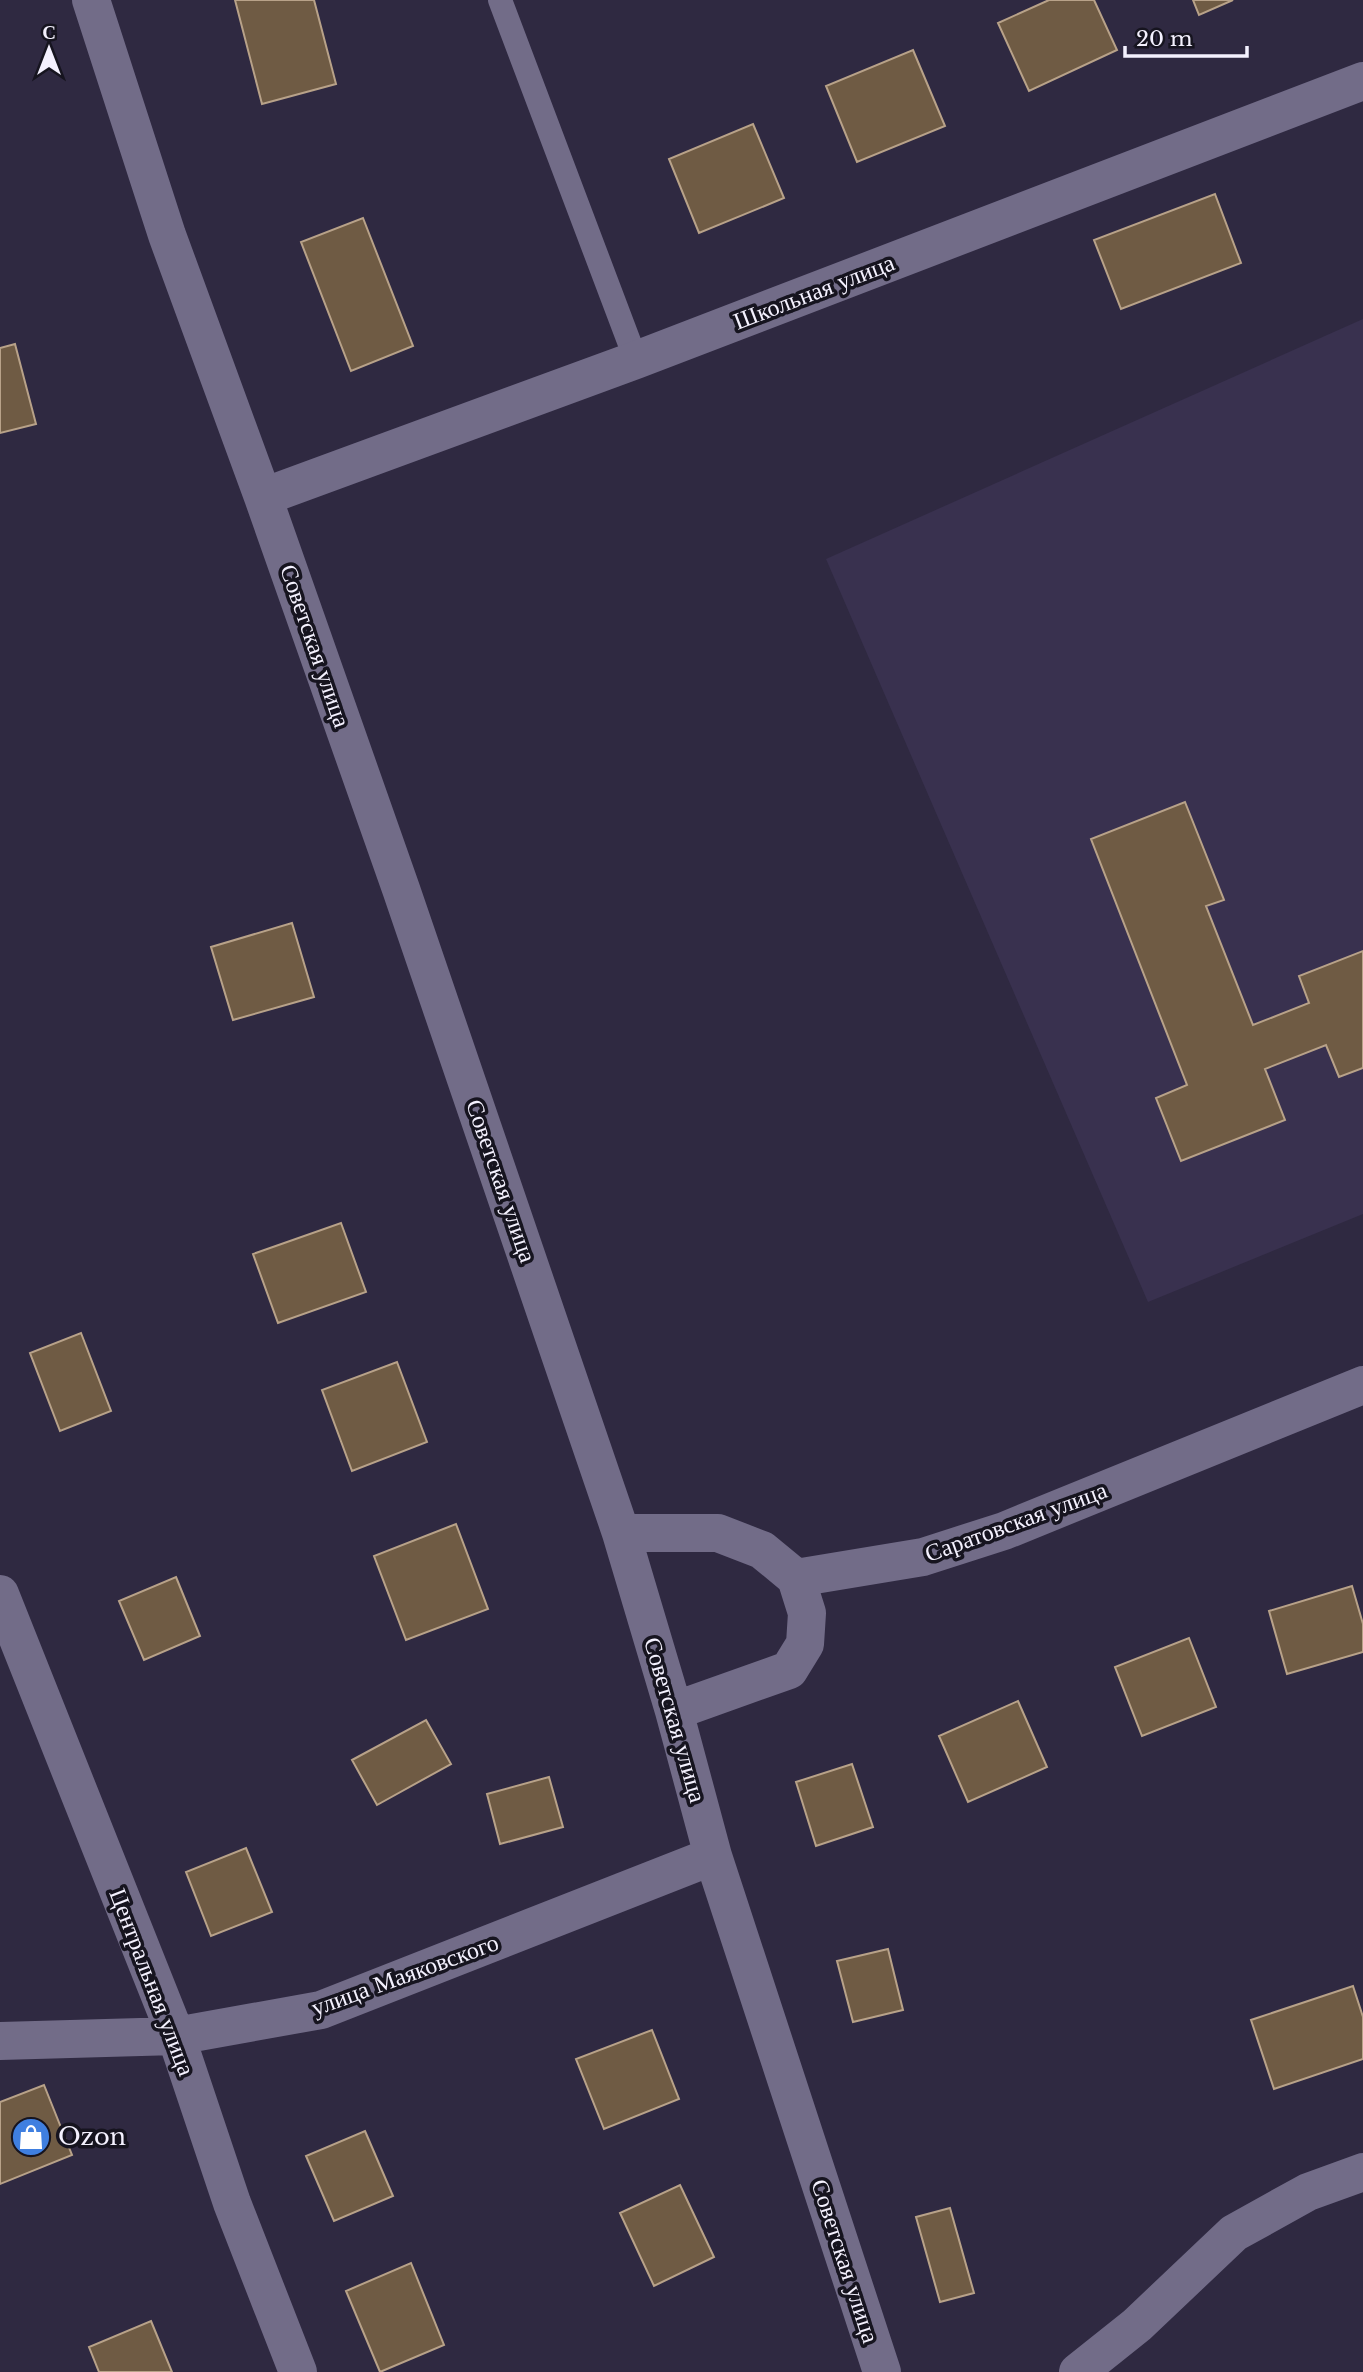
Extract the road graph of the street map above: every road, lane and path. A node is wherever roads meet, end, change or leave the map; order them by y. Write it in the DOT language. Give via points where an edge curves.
graph roads {
  1 [pos="91,0"];
  2 [pos="500,0"];
  3 [pos="1363,82"];
  4 [pos="636,360"];
  5 [pos="263,498"];
  6 [pos="1363,1385"];
  7 [pos="621,1534"];
  8 [pos="796,1577"];
  9 [pos="0,1594"];
  10 [pos="674,1711"];
  11 [pos="713,1856"];
  12 [pos="176,2036"];
  13 [pos="0,2041"];
  14 [pos="1363,2172"];
  15 [pos="298,2372"];
  16 [pos="881,2372"];
  17 [pos="1079,2372"];
  1 -- 5 [label="street, Советская улица" via="167,235"];
  2 -- 4 [label="lane"];
  3 -- 4 [label="street, Школьная улица"];
  4 -- 5 [label="street, Школьная улица"];
  5 -- 7 [label="street, Советская улица"];
  6 -- 8 [label="street, Саратовская улица" via="1004,1531 923,1557"];
  7 -- 8 [label="street" via="718,1534 762,1550"];
  7 -- 10 [label="street, Советская улица"];
  8 -- 10 [label="street" via="807,1613 805,1644 789,1670"];
  9 -- 12 [label="street, Центральная улица"];
  10 -- 11 [label="street, Советская улица"];
  11 -- 12 [label="street, улица Маяковского" via="321,2010"];
  11 -- 16 [label="street, Советская улица"];
  12 -- 13 [label="street, улица Маяковского"];
  12 -- 15 [label="street, Центральная улица" via="232,2203"];
  14 -- 17 [label="street" via="1308,2192 1234,2233 1137,2325"];
}
